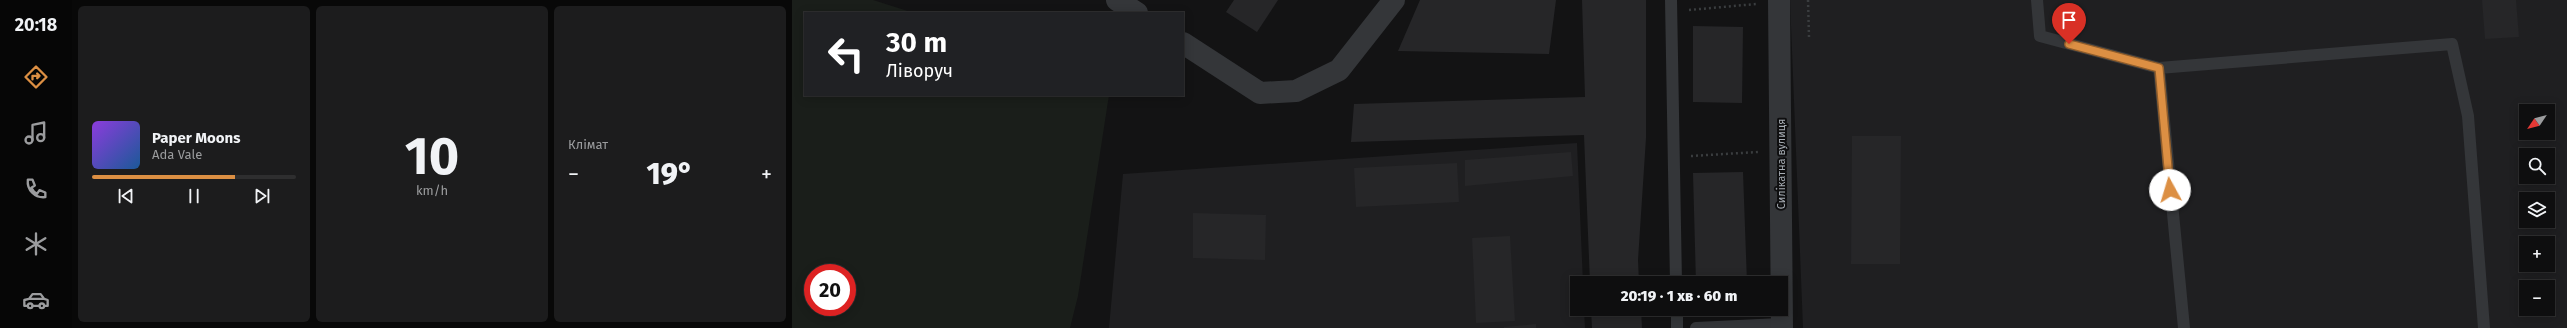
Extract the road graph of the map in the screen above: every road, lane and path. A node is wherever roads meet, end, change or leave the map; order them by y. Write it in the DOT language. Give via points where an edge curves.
graph roads {
  1 [pos="1117,0"];
  2 [pos="1394,0"];
  3 [pos="1808,0"];
  4 [pos="2037,0"];
  5 [pos="1780,1"];
  6 [pos="1671,6"];
  7 [pos="1135,12"];
  8 [pos="1809,37"];
  9 [pos="1184,44"];
  10 [pos="2159,68"];
  11 [pos="1780,150"];
  12 [pos="1674,157"];
  13 [pos="1676,276"];
  14 [pos="1677,316"];
  15 [pos="1782,326"];
  16 [pos="1677,328"];
  17 [pos="1696,328"];
  18 [pos="2184,328"];
  19 [pos="2484,328"];
  1 -- 7 [label="street"];
  2 -- 9 [label="street" via="1339,70 1296,91 1260,93"];
  3 -- 8 [label="path"];
  4 -- 10 [label="lane" via="2040,36"];
  5 -- 6 [label="path"];
  5 -- 11 [label="street, Силікатна вулиця"];
  6 -- 12 [label="lane"];
  10 -- 18 [label="lane"];
  10 -- 19 [label="lane" via="2452,44 2468,116"];
  11 -- 12 [label="path"];
  11 -- 15 [label="street, Силікатна вулиця"];
  12 -- 13 [label="lane"];
  14 -- 16 [label="lane"];
  15 -- 17 [label="lane"];
}
